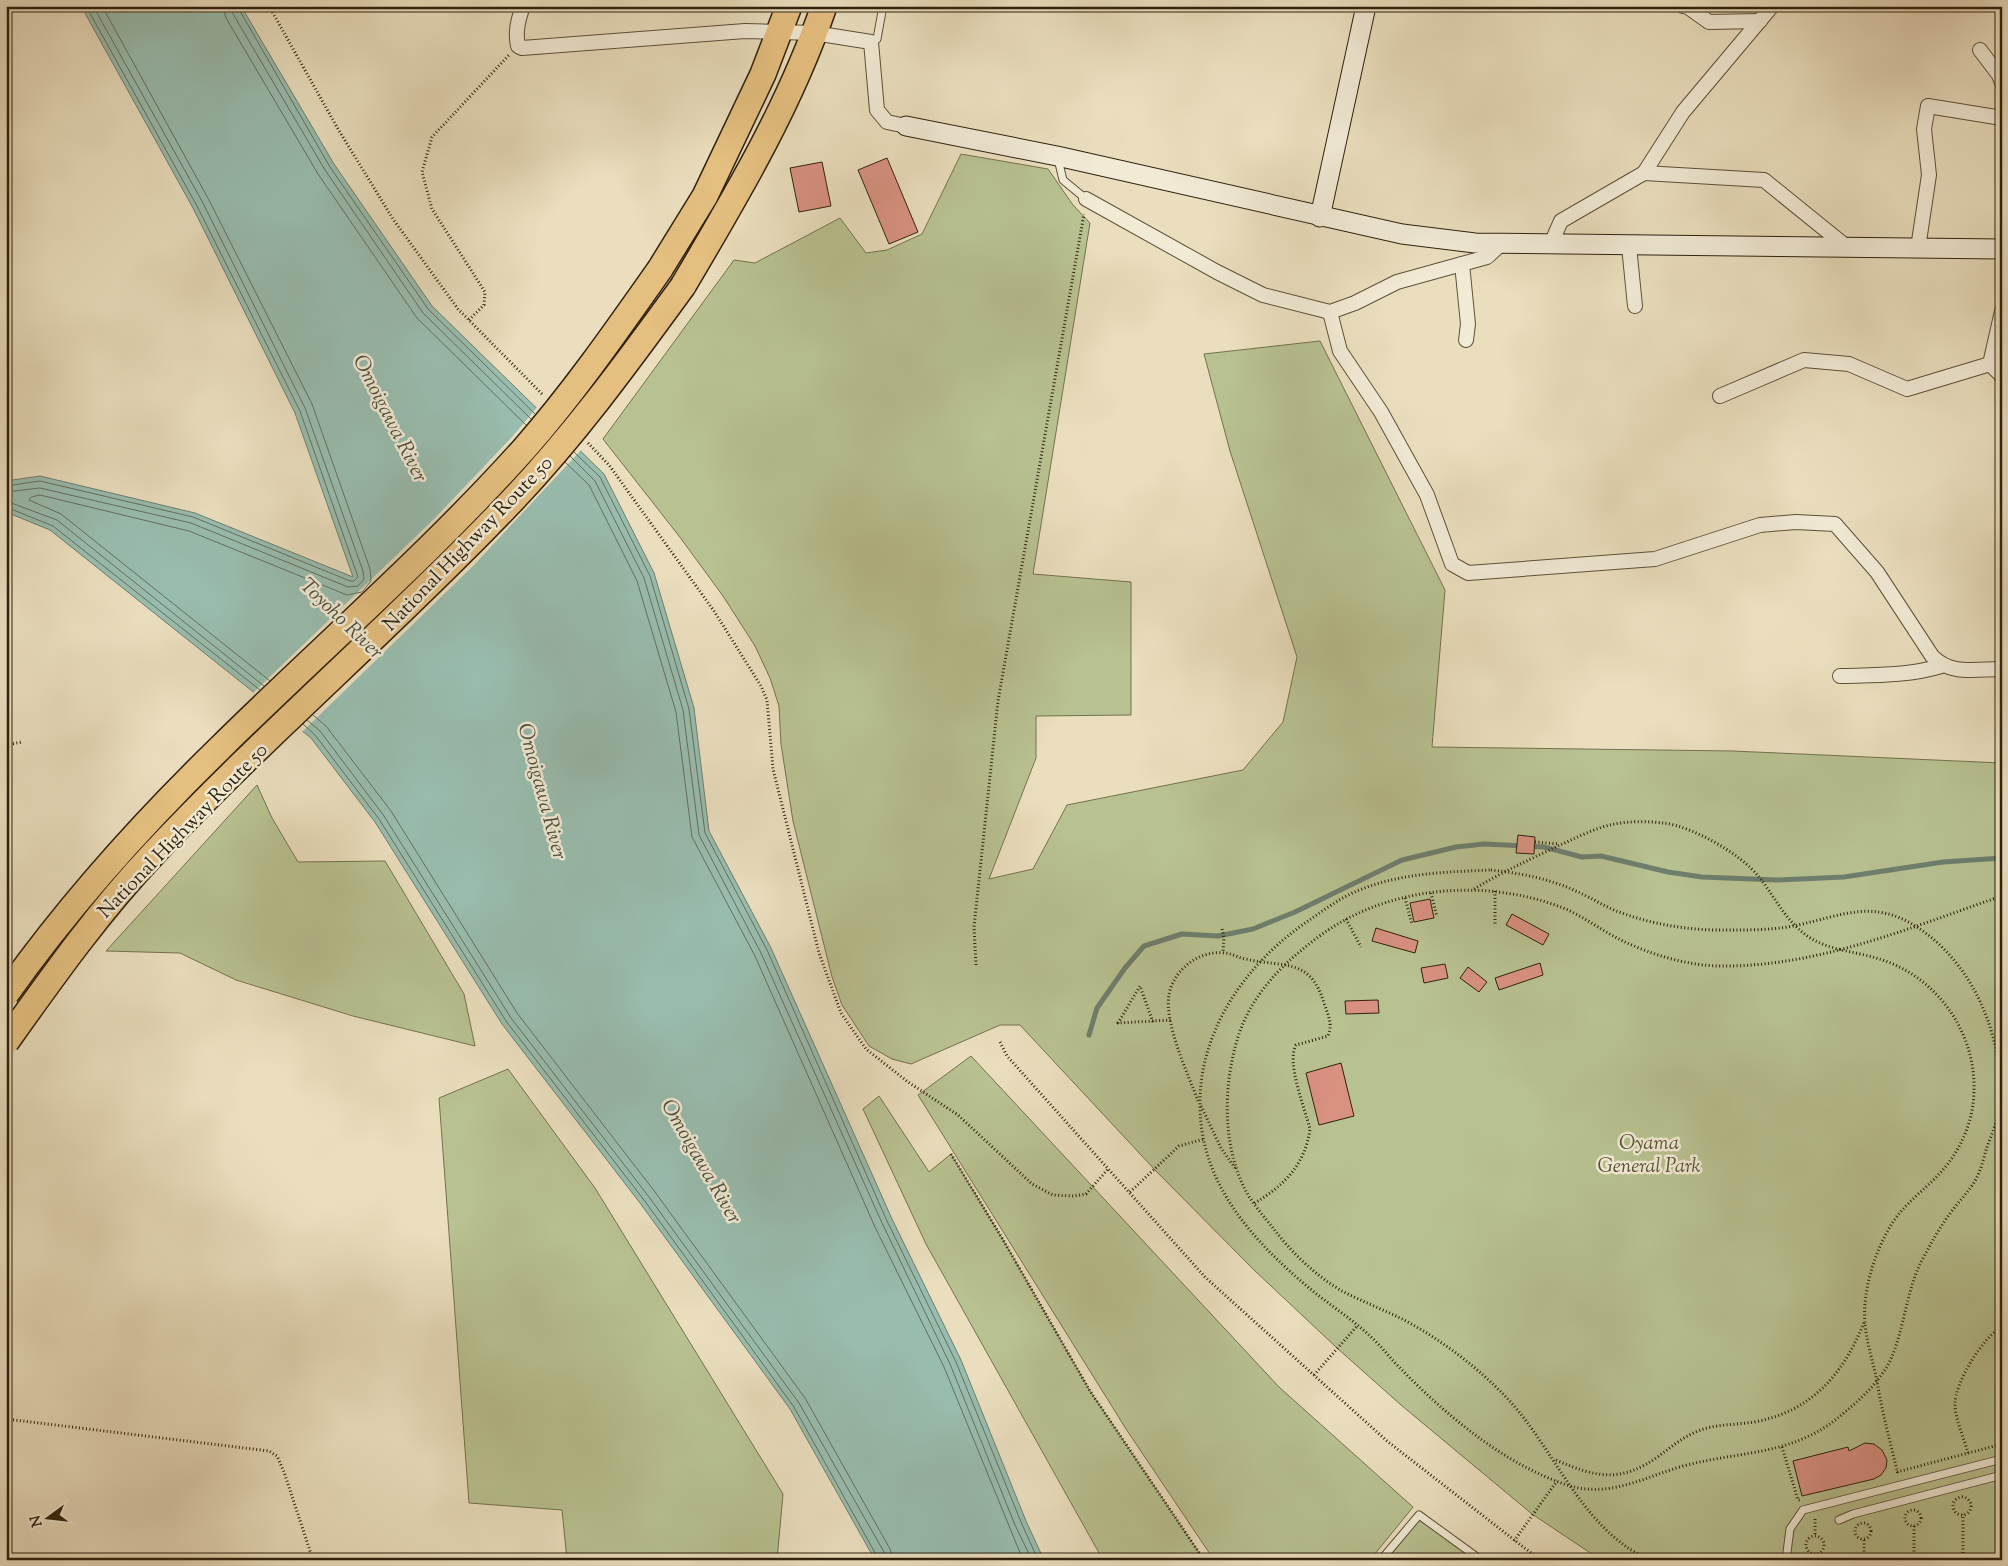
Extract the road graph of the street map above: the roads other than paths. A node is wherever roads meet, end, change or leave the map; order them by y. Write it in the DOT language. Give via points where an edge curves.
graph roads {
  1 [pos="522,6"];
  2 [pos="789,6"];
  3 [pos="824,6"];
  4 [pos="883,6"];
  5 [pos="1366,6"];
  6 [pos="1683,6"];
  7 [pos="1772,6"];
  8 [pos="1760,21"];
  9 [pos="780,31"];
  10 [pos="814,33"];
  11 [pos="871,42"];
  12 [pos="1980,50"];
  13 [pos="2002,84"];
  14 [pos="2002,118"];
  15 [pos="906,126"];
  16 [pos="1057,156"];
  17 [pos="1644,173"];
  18 [pos="1086,199"];
  19 [pos="1320,217"];
  20 [pos="1502,244"];
  21 [pos="1550,246"];
  22 [pos="1629,246"];
  23 [pos="1848,248"];
  24 [pos="1918,248"];
  25 [pos="2002,249"];
  26 [pos="1462,264"];
  27 [pos="1635,306"];
  28 [pos="2002,311"];
  29 [pos="1330,312"];
  30 [pos="1466,340"];
  31 [pos="1990,364"];
  32 [pos="2002,376"];
  33 [pos="1720,396"];
  34 [pos="1941,666"];
  35 [pos="2002,669"];
  36 [pos="1840,676"];
  37 [pos="6,994"];
  38 [pos="6,1042"];
  39 [pos="2002,1459"];
  40 [pos="2002,1475"];
  41 [pos="1840,1520"];
  42 [pos="1381,1560"];
  43 [pos="1481,1560"];
  44 [pos="1786,1560"];
  1 -- 9 [label="street" via="517,25 518,46 522,48 745,30"];
  2 -- 9 [label="highway, National Highway Route 50"];
  3 -- 10 [label="highway, National Highway Route 50"];
  4 -- 11 [label="lane" via="877,39"];
  5 -- 19 [label="street"];
  6 -- 8 [label="street" via="1709,22"];
  7 -- 8 [label="street"];
  8 -- 17 [label="street" via="1684,112"];
  9 -- 10 [label="street"];
  9 -- 37 [label="highway, National Highway Route 50, bridge" via="705,196 660,269 586,372 524,448 398,577 134,835 55,926"];
  10 -- 11 [label="street"];
  10 -- 38 [label="highway, National Highway Route 50, bridge" via="758,156 683,286 608,388 542,468 462,551 154,852 75,946"];
  11 -- 15 [label="street" via="877,110 887,122"];
  12 -- 13 [label="street"];
  14 -- 24 [label="street" via="1928,106 1924,129 1929,175"];
  15 -- 16 [label="street"];
  16 -- 18 [label="lane" via="1063,180"];
  16 -- 19 [label="street"];
  17 -- 21 [label="street" via="1560,221"];
  17 -- 23 [label="street" via="1764,180"];
  18 -- 29 [label="street" via="1263,295"];
  19 -- 20 [label="street" via="1402,234"];
  20 -- 21 [label="street"];
  20 -- 26 [label="street" via="1487,257"];
  21 -- 22 [label="street"];
  22 -- 23 [label="street"];
  22 -- 27 [label="street"];
  23 -- 24 [label="street"];
  24 -- 25 [label="street"];
  26 -- 29 [label="street" via="1397,282"];
  26 -- 30 [label="street" via="1468,324"];
  28 -- 31 [label="street"];
  29 -- 34 [label="street" via="1340,351 1381,412 1427,496 1452,564 1468,572 1655,559 1760,525 1796,522 1835,524 1877,572"];
  31 -- 32 [label="street"];
  31 -- 33 [label="street" via="1907,389 1849,364 1804,360"];
  34 -- 35 [label="street" via="1954,670"];
  34 -- 36 [label="street" via="1903,673"];
  39 -- 44 [label="lane" via="1803,1510 1790,1529"];
  40 -- 41 [label="lane"];
  42 -- 43 [label="lane" via="1420,1515"];
}
